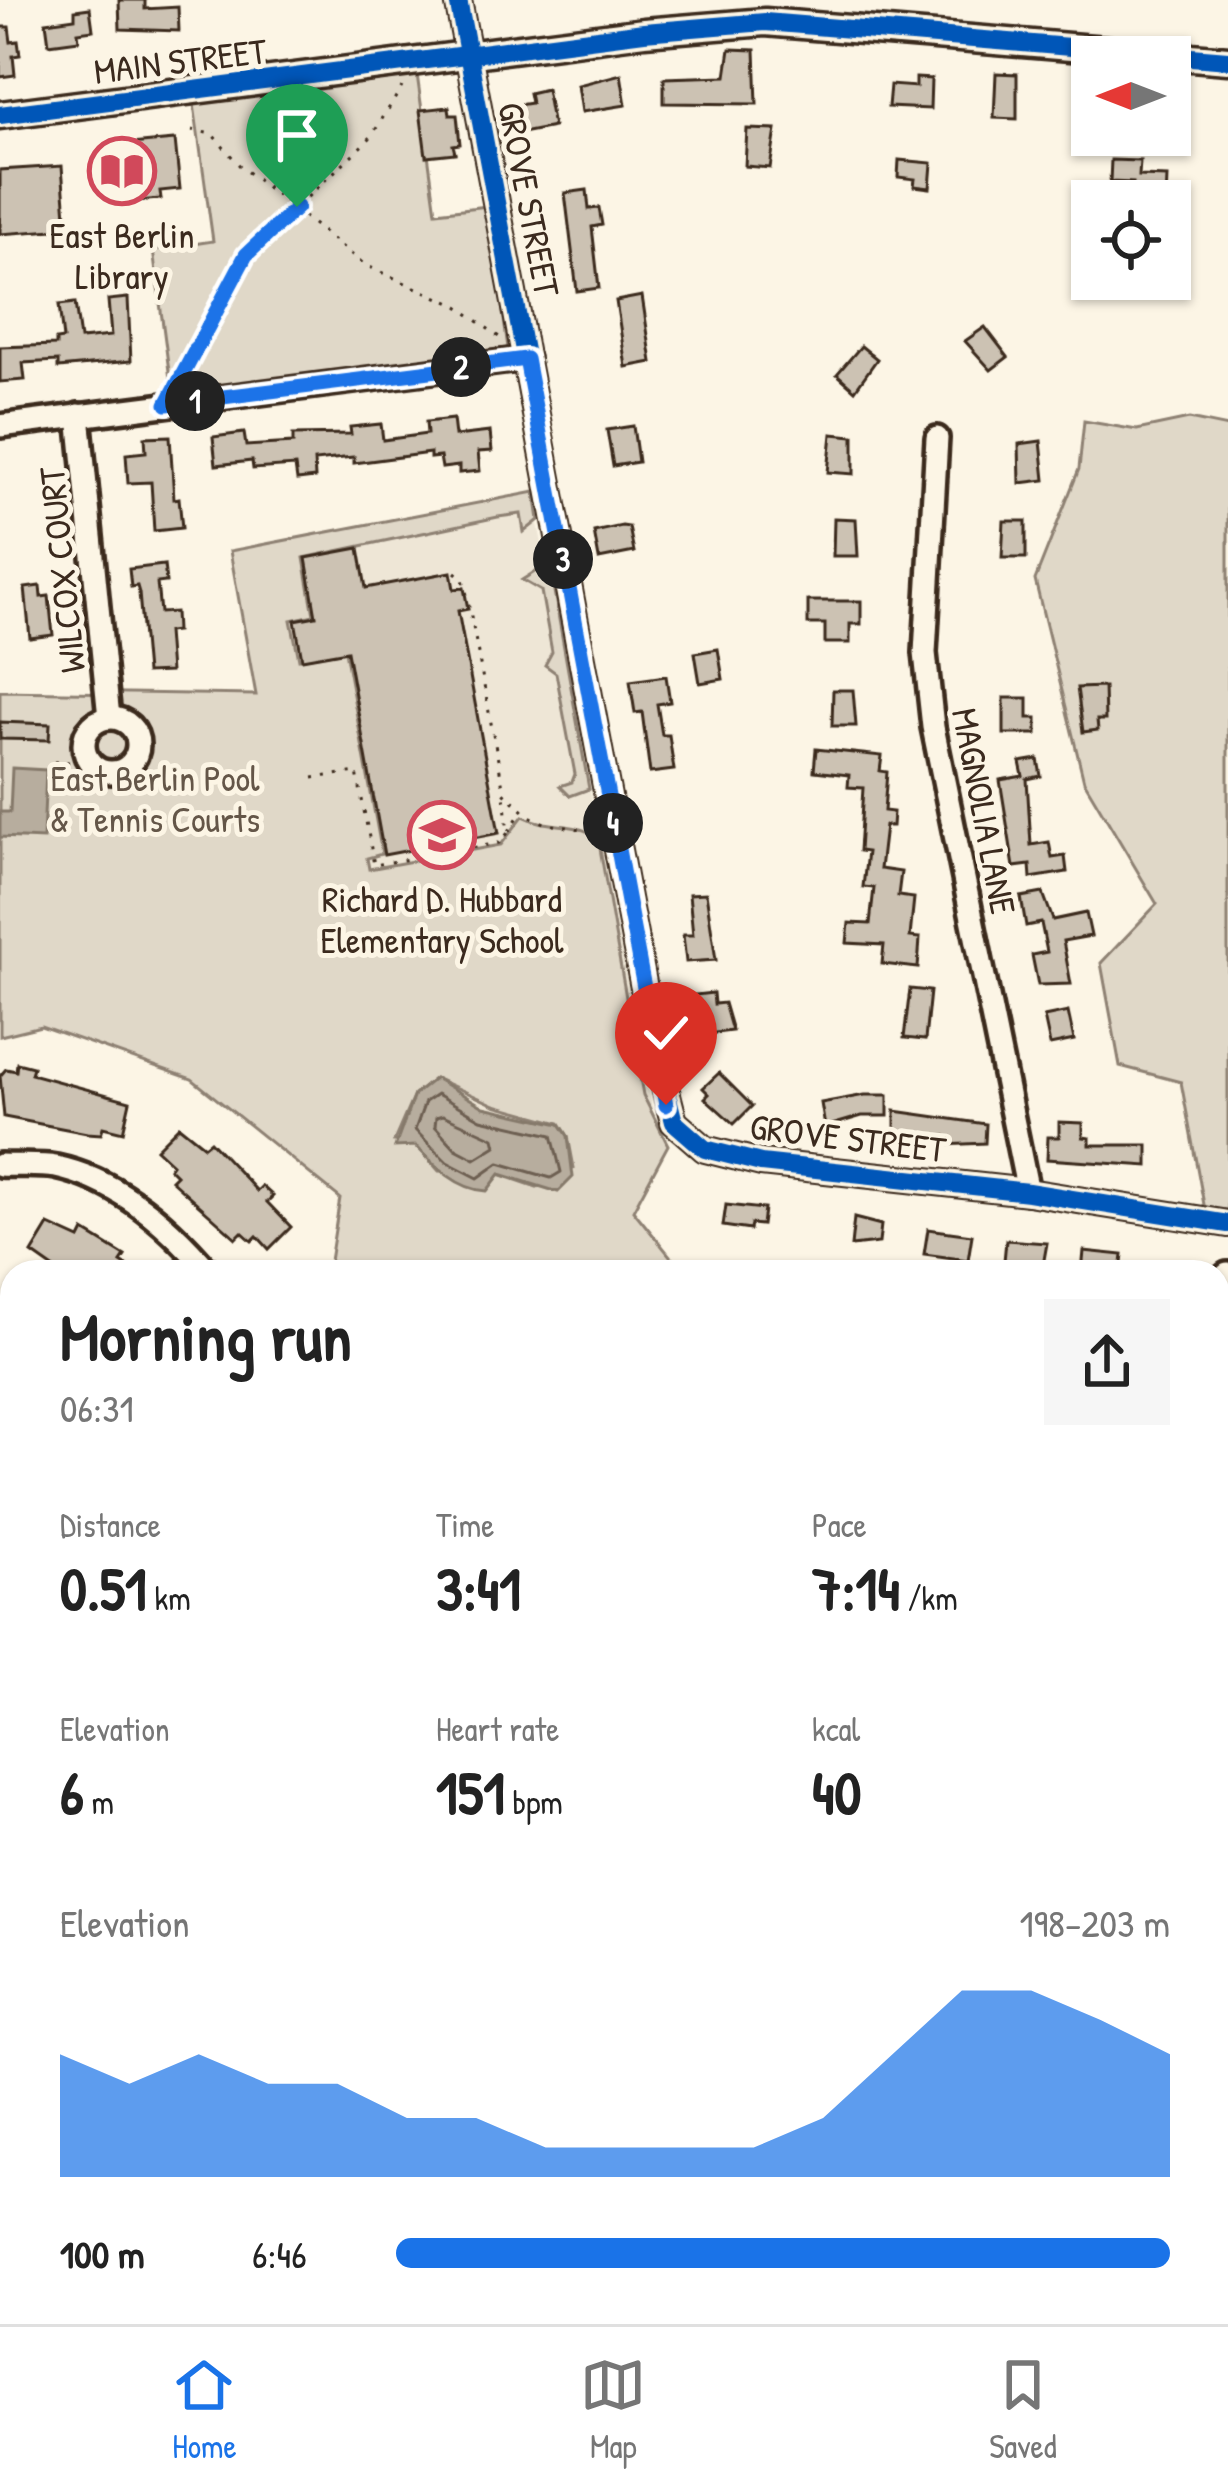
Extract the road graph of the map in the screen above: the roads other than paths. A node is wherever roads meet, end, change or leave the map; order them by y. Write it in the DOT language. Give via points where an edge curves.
graph roads {
  1 [pos="458,0"];
  2 [pos="470,57"];
  3 [pos="1228,60"];
  4 [pos="0,115"];
  5 [pos="526,359"];
  6 [pos="79,415"];
  7 [pos="0,426"];
  8 [pos="937,438"];
  9 [pos="109,718"];
  10 [pos="0,1165"];
  11 [pos="1028,1192"];
  12 [pos="1228,1224"];
  13 [pos="199,1260"];
  1 -- 2 [label="street, GROVE STREET"];
  2 -- 3 [label="street, MAIN STREET" via="765,22"];
  2 -- 4 [label="street, MAIN STREET"];
  2 -- 5 [label="street, GROVE STREET"];
  5 -- 6 [label="street"];
  5 -- 11 [label="street, GROVE STREET" via="674,1121 705,1149 761,1163"];
  6 -- 7 [label="street"];
  6 -- 9 [label="street, WILCOX COURT"];
  8 -- 11 [label="street, MAGNOLIA LANE" via="926,652 933,728"];
  9 -- 9 [label="street, WILCOX COURT" via="132,728 137,752 113,772 90,762 84,746 88,730"];
  10 -- 13 [label="street" via="56,1167 116,1190"];
  11 -- 12 [label="street, GROVE STREET"];
}
